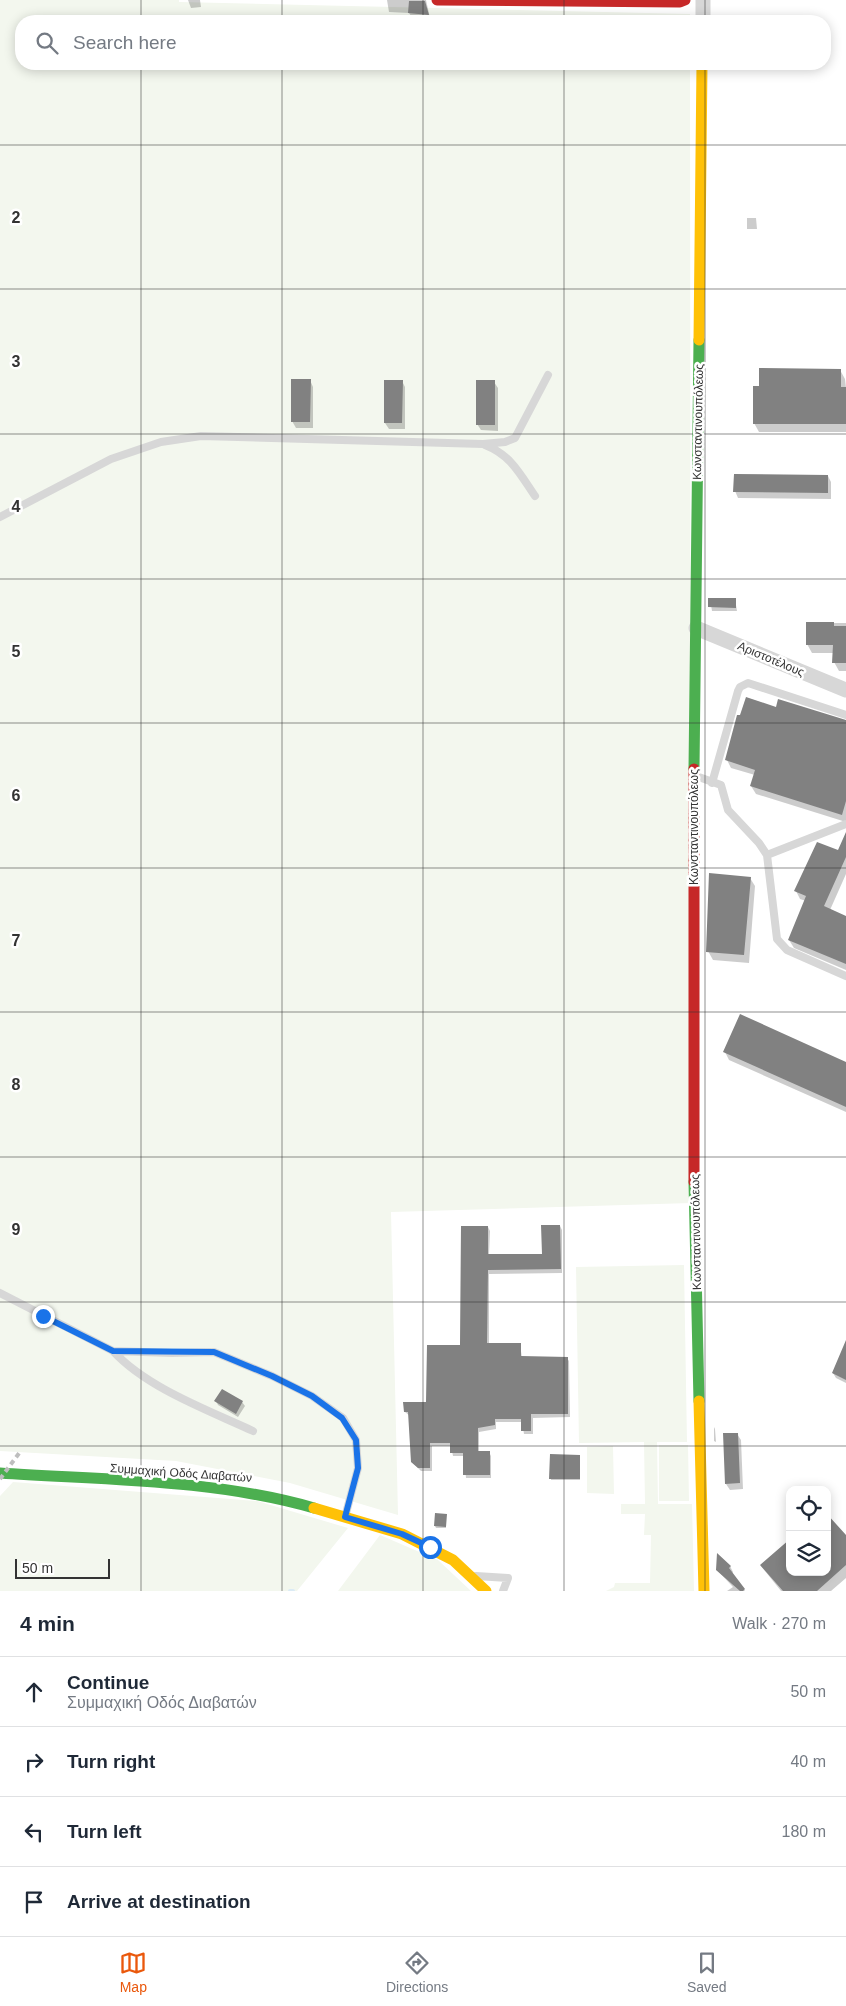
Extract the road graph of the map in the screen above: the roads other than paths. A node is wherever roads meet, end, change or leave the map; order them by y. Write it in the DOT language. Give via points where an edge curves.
graph roads {
  1 [pos="437,0"];
  2 [pos="441,0"];
  3 [pos="685,0"];
  4 [pos="703,0"];
  5 [pos="703,15"];
  6 [pos="702,70"];
  7 [pos="548,375"];
  8 [pos="484,444"];
  9 [pos="535,496"];
  10 [pos="0,517"];
  11 [pos="696,628"];
  12 [pos="846,690"];
  13 [pos="846,715"];
  14 [pos="694,776"];
  15 [pos="712,783"];
  16 [pos="846,824"];
  17 [pos="767,855"];
  18 [pos="846,976"];
  19 [pos="0,1293"];
  20 [pos="113,1351"];
  21 [pos="253,1431"];
  22 [pos="0,1473"];
  23 [pos="345,1517"];
  24 [pos="471,1575"];
  25 [pos="486,1591"];
  26 [pos="503,1591"];
  27 [pos="704,1591"];
  1 -- 2 [label="street"];
  2 -- 3 [label="street"];
  4 -- 5 [label="street"];
  6 -- 11 [label="street, Κωνσταντινουπόλεως"];
  7 -- 8 [label="lane" via="515,438"];
  8 -- 9 [label="lane" via="500,450"];
  8 -- 10 [label="lane" via="201,436 160,442 111,459"];
  11 -- 12 [label="street, Αριστοτέλους"];
  11 -- 14 [label="street, Κωνσταντινουπόλεως"];
  13 -- 15 [label="lane" via="748,683 743,685"];
  14 -- 15 [label="lane"];
  14 -- 27 [label="street, Κωνσταντινουπόλεως" via="694,1193"];
  15 -- 17 [label="lane" via="721,785 728,810"];
  16 -- 17 [label="lane"];
  17 -- 18 [label="lane" via="777,939 787,950"];
  19 -- 20 [label="lane"];
  20 -- 21 [label="lane" via="133,1370 196,1405"];
  20 -- 23 [label="lane" via="214,1352 312,1396 342,1418 356,1440 358,1468"];
  22 -- 23 [label="street, Συμμαχική Οδός Διαβατών" via="245,1491"];
  23 -- 24 [label="street, Συμμαχική Οδός Διαβατών" via="421,1542"];
  24 -- 25 [label="street, Συμμαχική Οδός Διαβατών"];
  24 -- 26 [label="lane" via="508,1578"];
}
